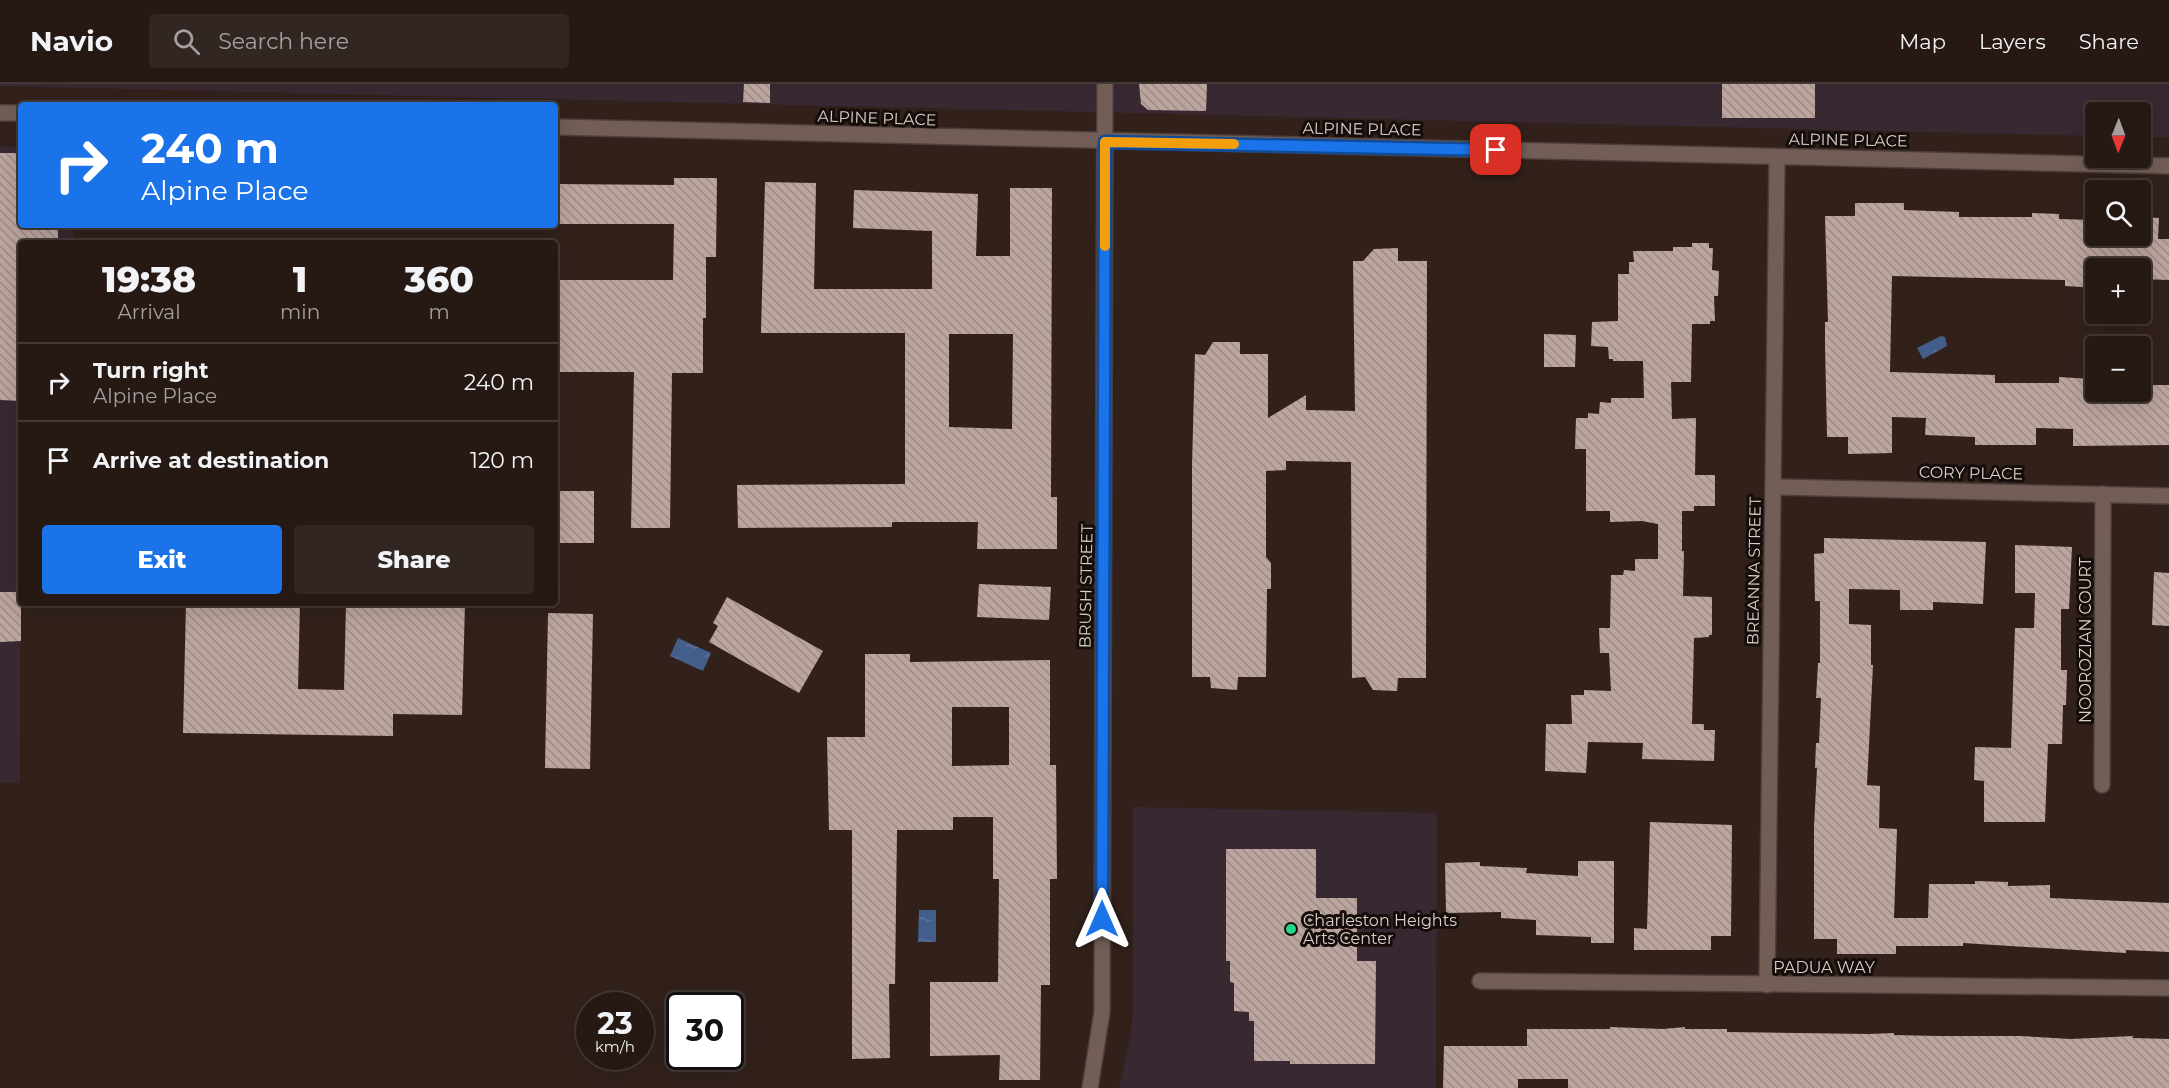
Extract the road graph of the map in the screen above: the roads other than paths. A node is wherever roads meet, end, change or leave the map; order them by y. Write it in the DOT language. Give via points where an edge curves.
graph roads {
  1 [pos="1105,84"];
  2 [pos="0,112"];
  3 [pos="18,113"];
  4 [pos="558,127"];
  5 [pos="1105,142"];
  6 [pos="1778,157"];
  7 [pos="2169,166"];
  8 [pos="1773,487"];
  9 [pos="2103,494"];
  10 [pos="2169,496"];
  11 [pos="2102,786"];
  12 [pos="1480,981"];
  13 [pos="1767,985"];
  14 [pos="2169,988"];
  15 [pos="1089,1088"];
  1 -- 5 [label="street, BRUSH STREET"];
  2 -- 3 [label="street"];
  4 -- 5 [label="street, ALPINE PLACE"];
  5 -- 6 [label="street, ALPINE PLACE"];
  5 -- 15 [label="street, BRUSH STREET" via="1102,1012"];
  6 -- 7 [label="street, ALPINE PLACE"];
  6 -- 8 [label="street, BREANNA STREET"];
  8 -- 9 [label="street, CORY PLACE"];
  8 -- 13 [label="street, BREANNA STREET"];
  9 -- 10 [label="street, CORY PLACE"];
  9 -- 11 [label="street, NOOROZIAN COURT"];
  12 -- 13 [label="street, PADUA WAY"];
  13 -- 14 [label="street, PADUA WAY"];
}
